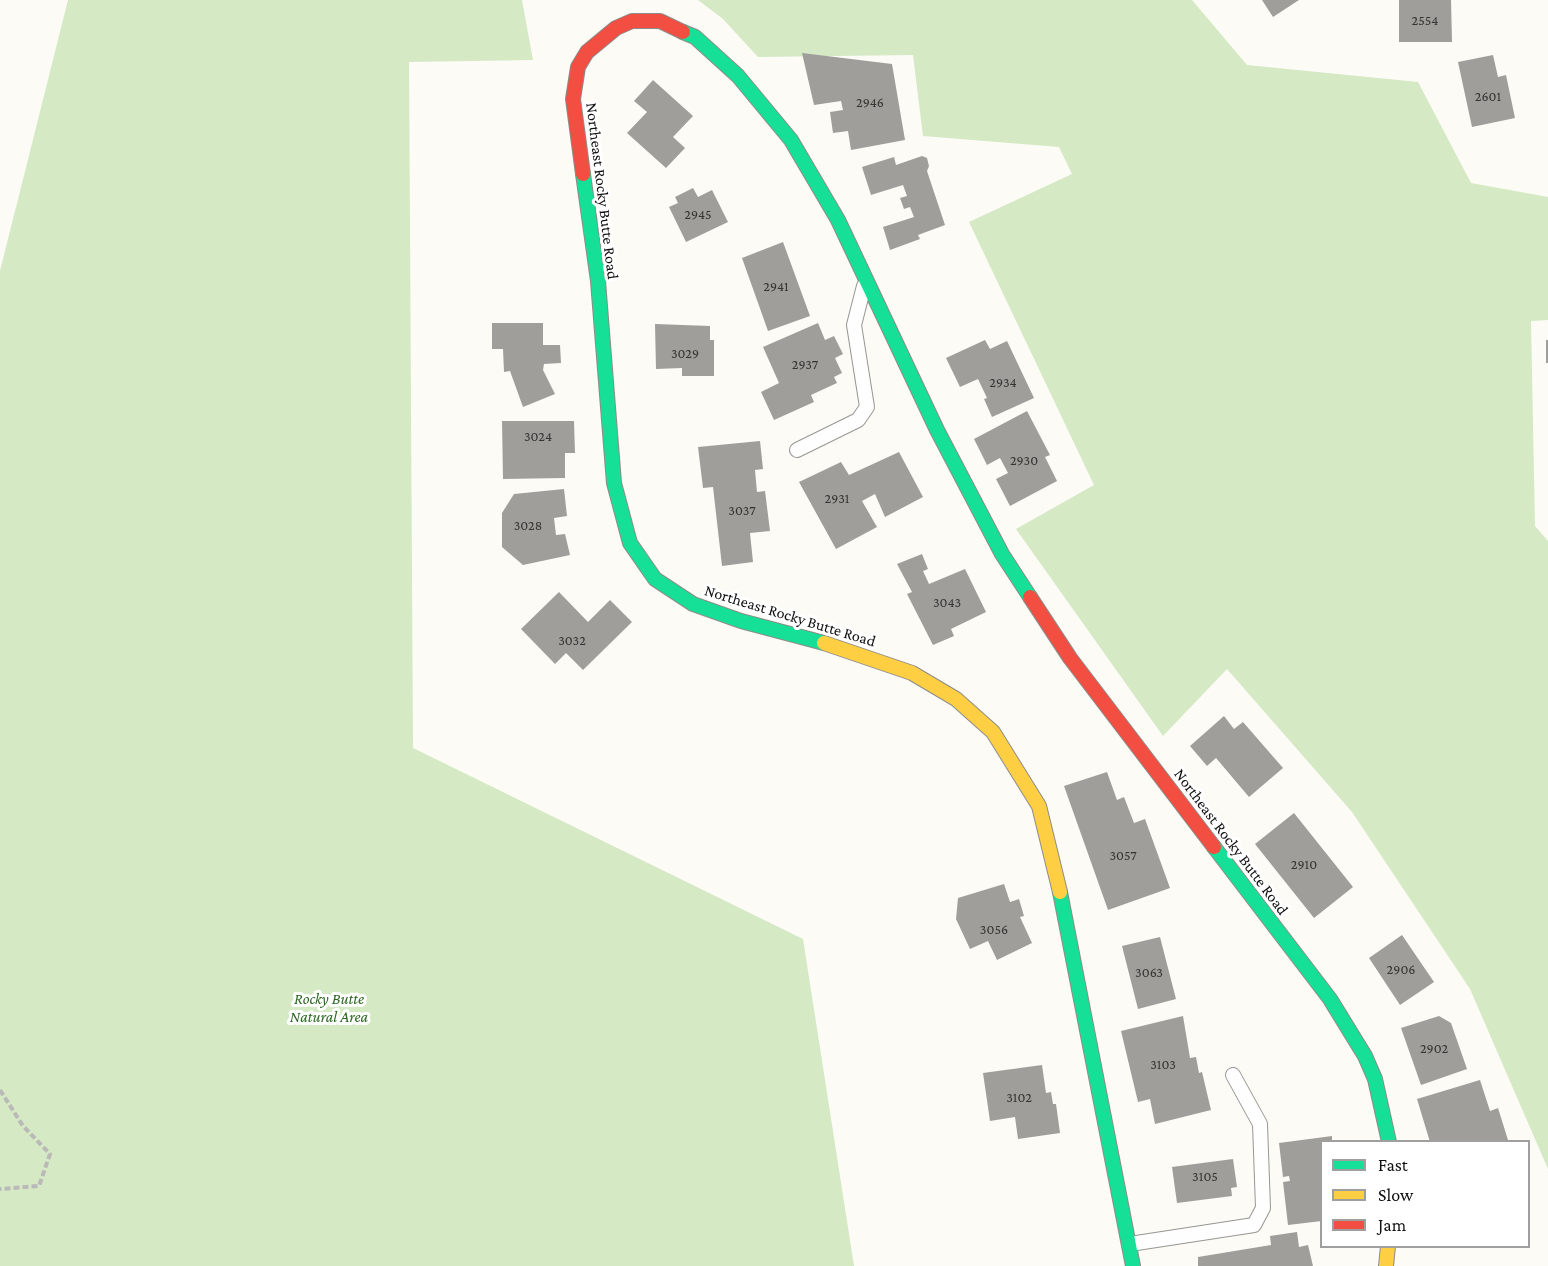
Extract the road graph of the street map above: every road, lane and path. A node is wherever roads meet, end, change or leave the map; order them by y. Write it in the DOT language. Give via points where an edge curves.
graph roads {
  1 [pos="866,279"];
  2 [pos="797,450"];
  3 [pos="1233,1075"];
  4 [pos="0,1089"];
  5 [pos="1389,1140"];
  6 [pos="0,1190"];
  7 [pos="1130,1244"];
  8 [pos="1388,1248"];
  9 [pos="1133,1266"];
  10 [pos="1386,1266"];
  1 -- 2 [label="lane" via="854,326 867,407 858,420"];
  1 -- 5 [label="street, Northeast Rocky Butte Road" via="1002,554 1070,658 1341,1017 1375,1078"];
  1 -- 7 [label="street, Northeast Rocky Butte Road" via="838,220 790,140 738,76 695,37 660,21 632,21 600,38 586,52 574,84 574,119 598,281 615,483 621,521 630,543 655,579 678,596 733,618 853,651 912,673 956,699 1004,745 1039,806 1053,854"];
  3 -- 7 [label="lane" via="1260,1124 1263,1208 1254,1225"];
  4 -- 6 [label="path" via="23,1126 50,1154 39,1186"];
  7 -- 9 [label="street, Northeast Rocky Butte Road"];
  8 -- 10 [label="street"];
}
